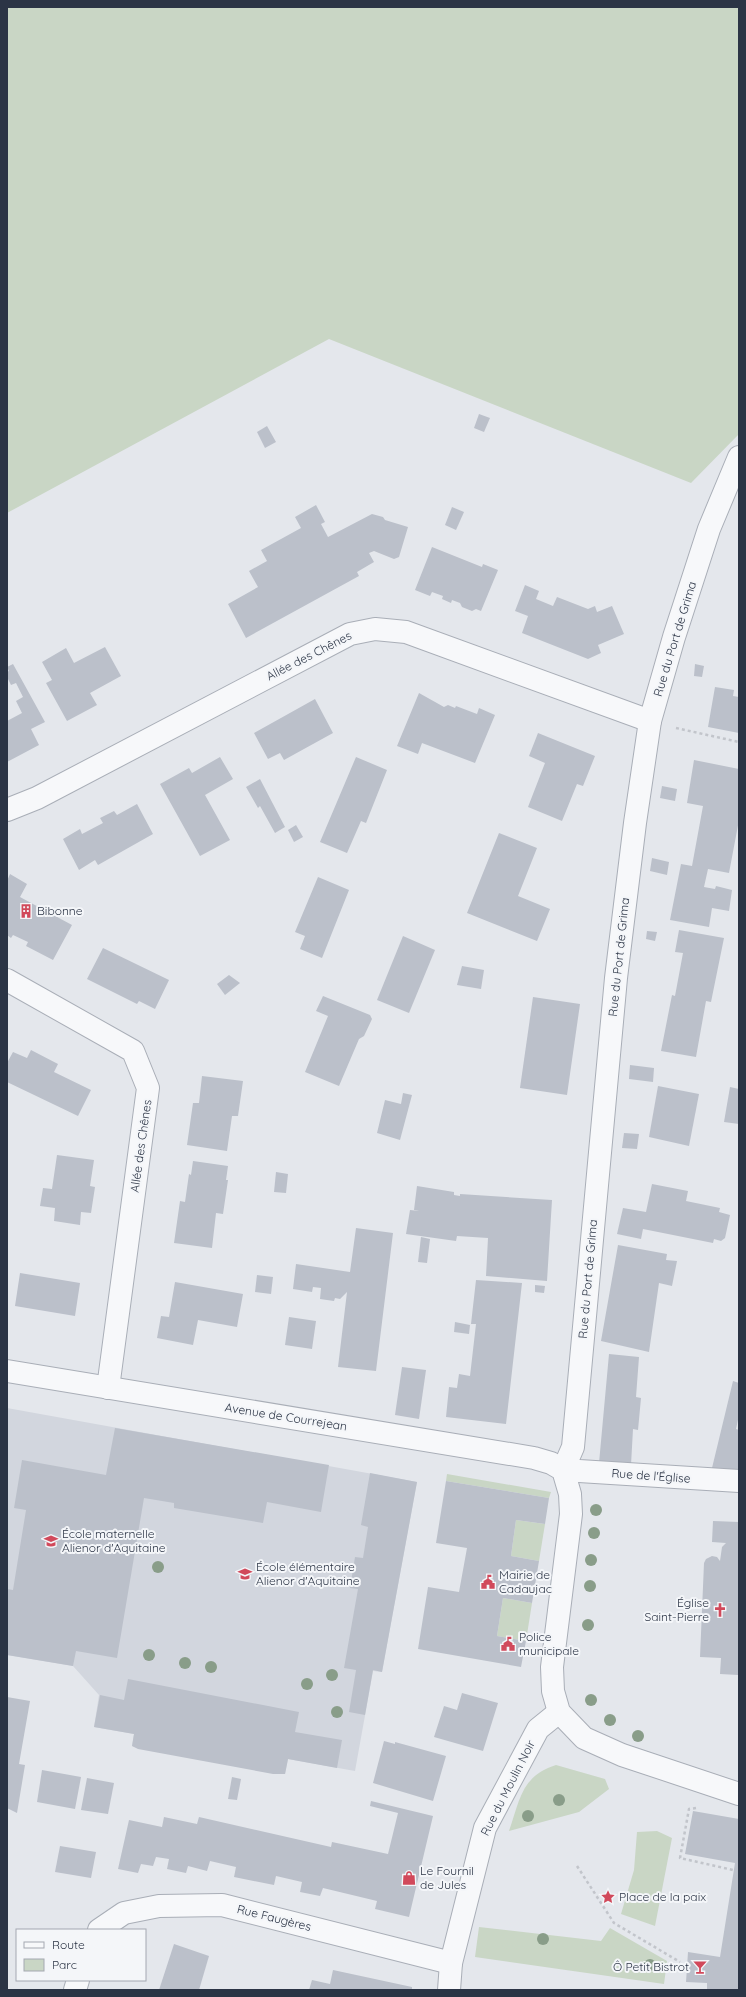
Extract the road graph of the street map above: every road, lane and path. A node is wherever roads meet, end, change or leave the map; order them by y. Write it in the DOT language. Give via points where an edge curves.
graph roads {
  1 [pos="739,457"];
  2 [pos="650,721"];
  3 [pos="739,742"];
  4 [pos="7,810"];
  5 [pos="7,980"];
  6 [pos="7,1371"];
  7 [pos="108,1388"];
  8 [pos="564,1470"];
  9 [pos="739,1481"];
  10 [pos="559,1712"];
  11 [pos="717,1787"];
  12 [pos="739,1794"];
  13 [pos="577,1866"];
  14 [pos="733,1870"];
  15 [pos="100,1929"];
  16 [pos="680,1962"];
  17 [pos="450,1963"];
  18 [pos="449,1990"];
  1 -- 2 [label="street, Rue du Port de Grima" via="709,529"];
  2 -- 3 [label="path"];
  2 -- 4 [label="street, Allée des Chênes" via="406,632 375,629 350,634 37,798"];
  2 -- 8 [label="street, Rue du Port de Grima" via="616,978 573,1447"];
  5 -- 7 [label="street, Allée des Chênes" via="133,1051 148,1088"];
  6 -- 7 [label="street, Avenue de Courrejean"];
  7 -- 8 [label="street, Avenue de Courrejean" via="534,1458"];
  8 -- 9 [label="street, Rue de l'Église"];
  8 -- 10 [label="street" via="570,1494 571,1514 552,1667 553,1691"];
  10 -- 11 [label="street" via="584,1738 622,1755"];
  10 -- 17 [label="street, Rue du Moulin Noir" via="538,1729 485,1828"];
  11 -- 12 [label="street"];
  11 -- 14 [label="path" via="711,1806 689,1809 680,1858"];
  13 -- 16 [label="path" via="614,1923"];
  15 -- 17 [label="street, Rue Faugères" via="124,1913 159,1906 222,1905"];
  17 -- 18 [label="street, Rue du Moulin Noir"];
}
